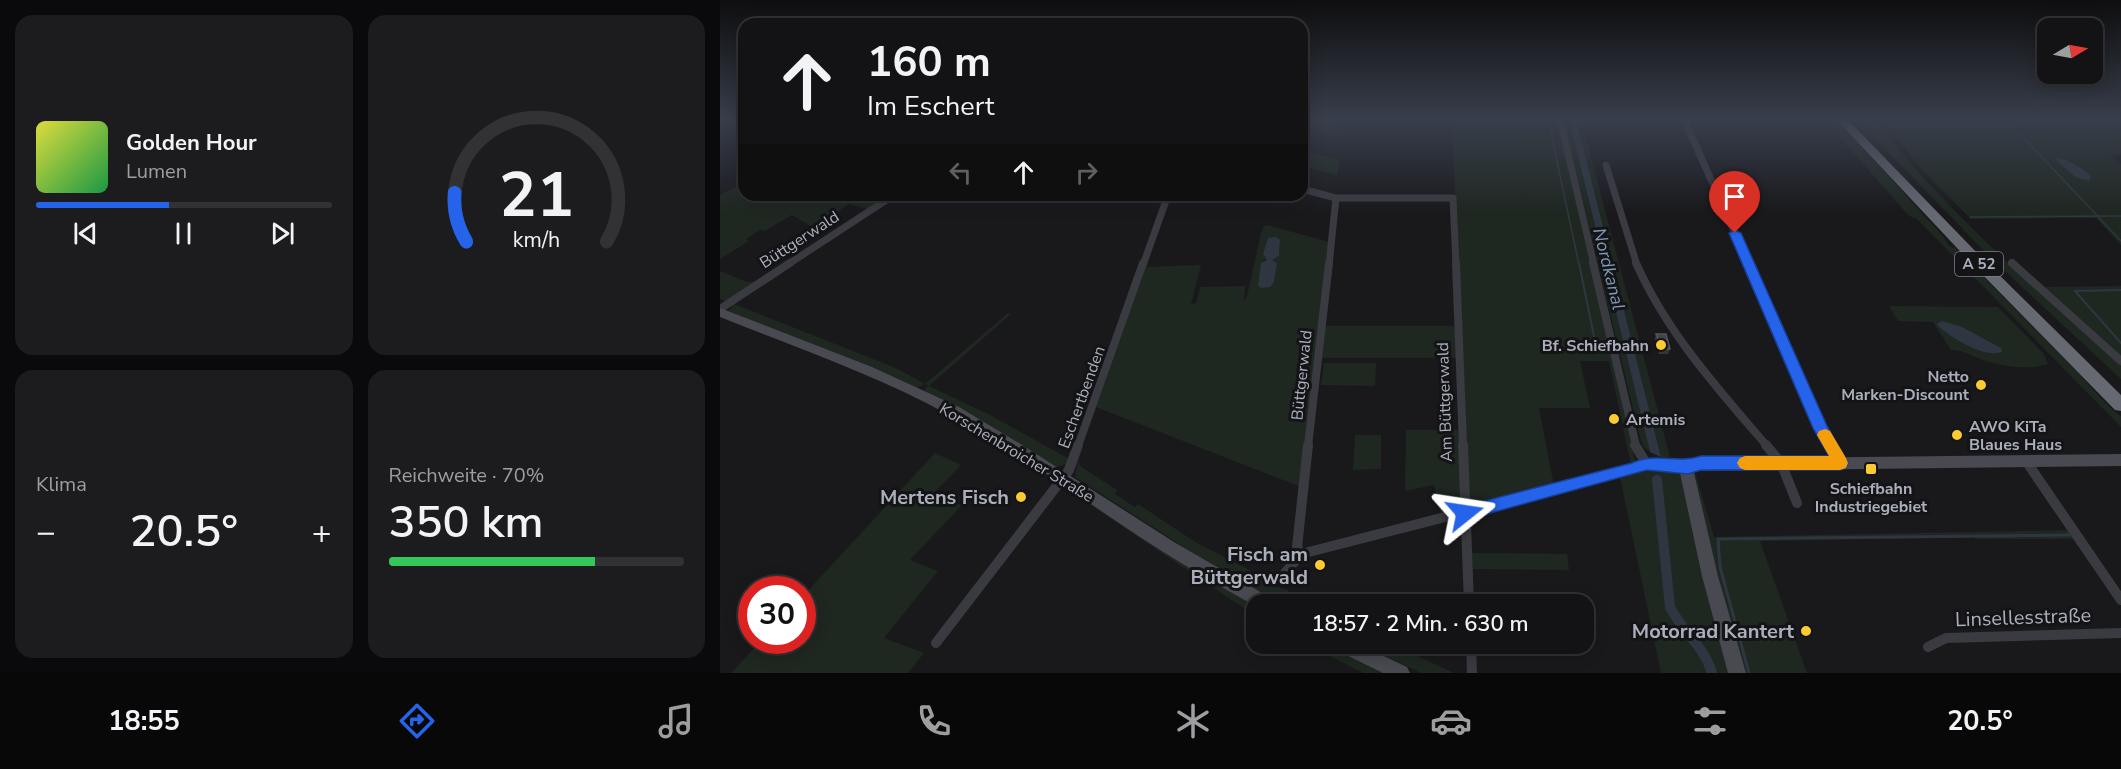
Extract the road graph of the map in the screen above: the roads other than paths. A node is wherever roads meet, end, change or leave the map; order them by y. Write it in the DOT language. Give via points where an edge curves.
graph roads {
  1 [pos="1567,150"];
  2 [pos="1698,150"];
  3 [pos="1871,150"];
  4 [pos="1880,150"];
  5 [pos="1606,165"];
  6 [pos="1308,191"];
  7 [pos="1336,198"];
  8 [pos="885,201"];
  9 [pos="1166,201"];
  10 [pos="2012,263"];
  11 [pos="720,310"];
  12 [pos="2121,361"];
  13 [pos="2121,392"];
  14 [pos="2121,405"];
  15 [pos="2026,460"];
  16 [pos="2121,460"];
  17 [pos="1781,463"];
  18 [pos="1840,463"];
  19 [pos="1646,464"];
  20 [pos="1688,467"];
  21 [pos="1064,476"];
  22 [pos="1797,502"];
  23 [pos="1465,513"];
  24 [pos="1301,554"];
  25 [pos="1285,573"];
  26 [pos="1250,594"];
  27 [pos="1469,594"];
  28 [pos="2121,600"];
  29 [pos="2121,633"];
  30 [pos="936,643"];
  31 [pos="1928,647"];
  32 [pos="1362,654"];
  33 [pos="1471,654"];
  34 [pos="1401,673"];
  35 [pos="1472,673"];
  36 [pos="1737,673"];
  1 -- 19 [label="street" via="1636,448"];
  2 -- 18 [label="street"];
  3 -- 14 [label="highway, A 52"];
  4 -- 13 [label="highway, A 52"];
  5 -- 17 [label="street" via="1636,263 1650,295 1691,357"];
  6 -- 7 [label="street"];
  7 -- 23 [label="street, Am Büttgerwald" via="1453,198"];
  7 -- 24 [label="street, Büttgerwald" via="1297,546"];
  8 -- 11 [label="street, Büttgerwald"];
  9 -- 21 [label="street, Eschertbenden" via="1075,458"];
  10 -- 12 [label="street"];
  11 -- 21 [label="main road, Korschenbroicher Straße" via="915,392"];
  15 -- 16 [label="main road"];
  15 -- 18 [label="main road"];
  15 -- 28 [label="street"];
  17 -- 18 [label="main road"];
  17 -- 20 [label="main road" via="1701,463"];
  17 -- 22 [label="street"];
  19 -- 20 [label="street"];
  19 -- 23 [label="street"];
  20 -- 36 [label="main road" via="1692,499"];
  21 -- 26 [label="main road, Korschenbroicher Straße" via="1178,552"];
  21 -- 30 [label="street, Eschertbenden"];
  23 -- 24 [label="street"];
  23 -- 27 [label="street, Am Büttgerwald"];
  24 -- 25 [label="street"];
  29 -- 31 [label="street, Linsellesstraße" via="1946,638"];
  32 -- 34 [label="main road"];
  33 -- 35 [label="street"];
}
